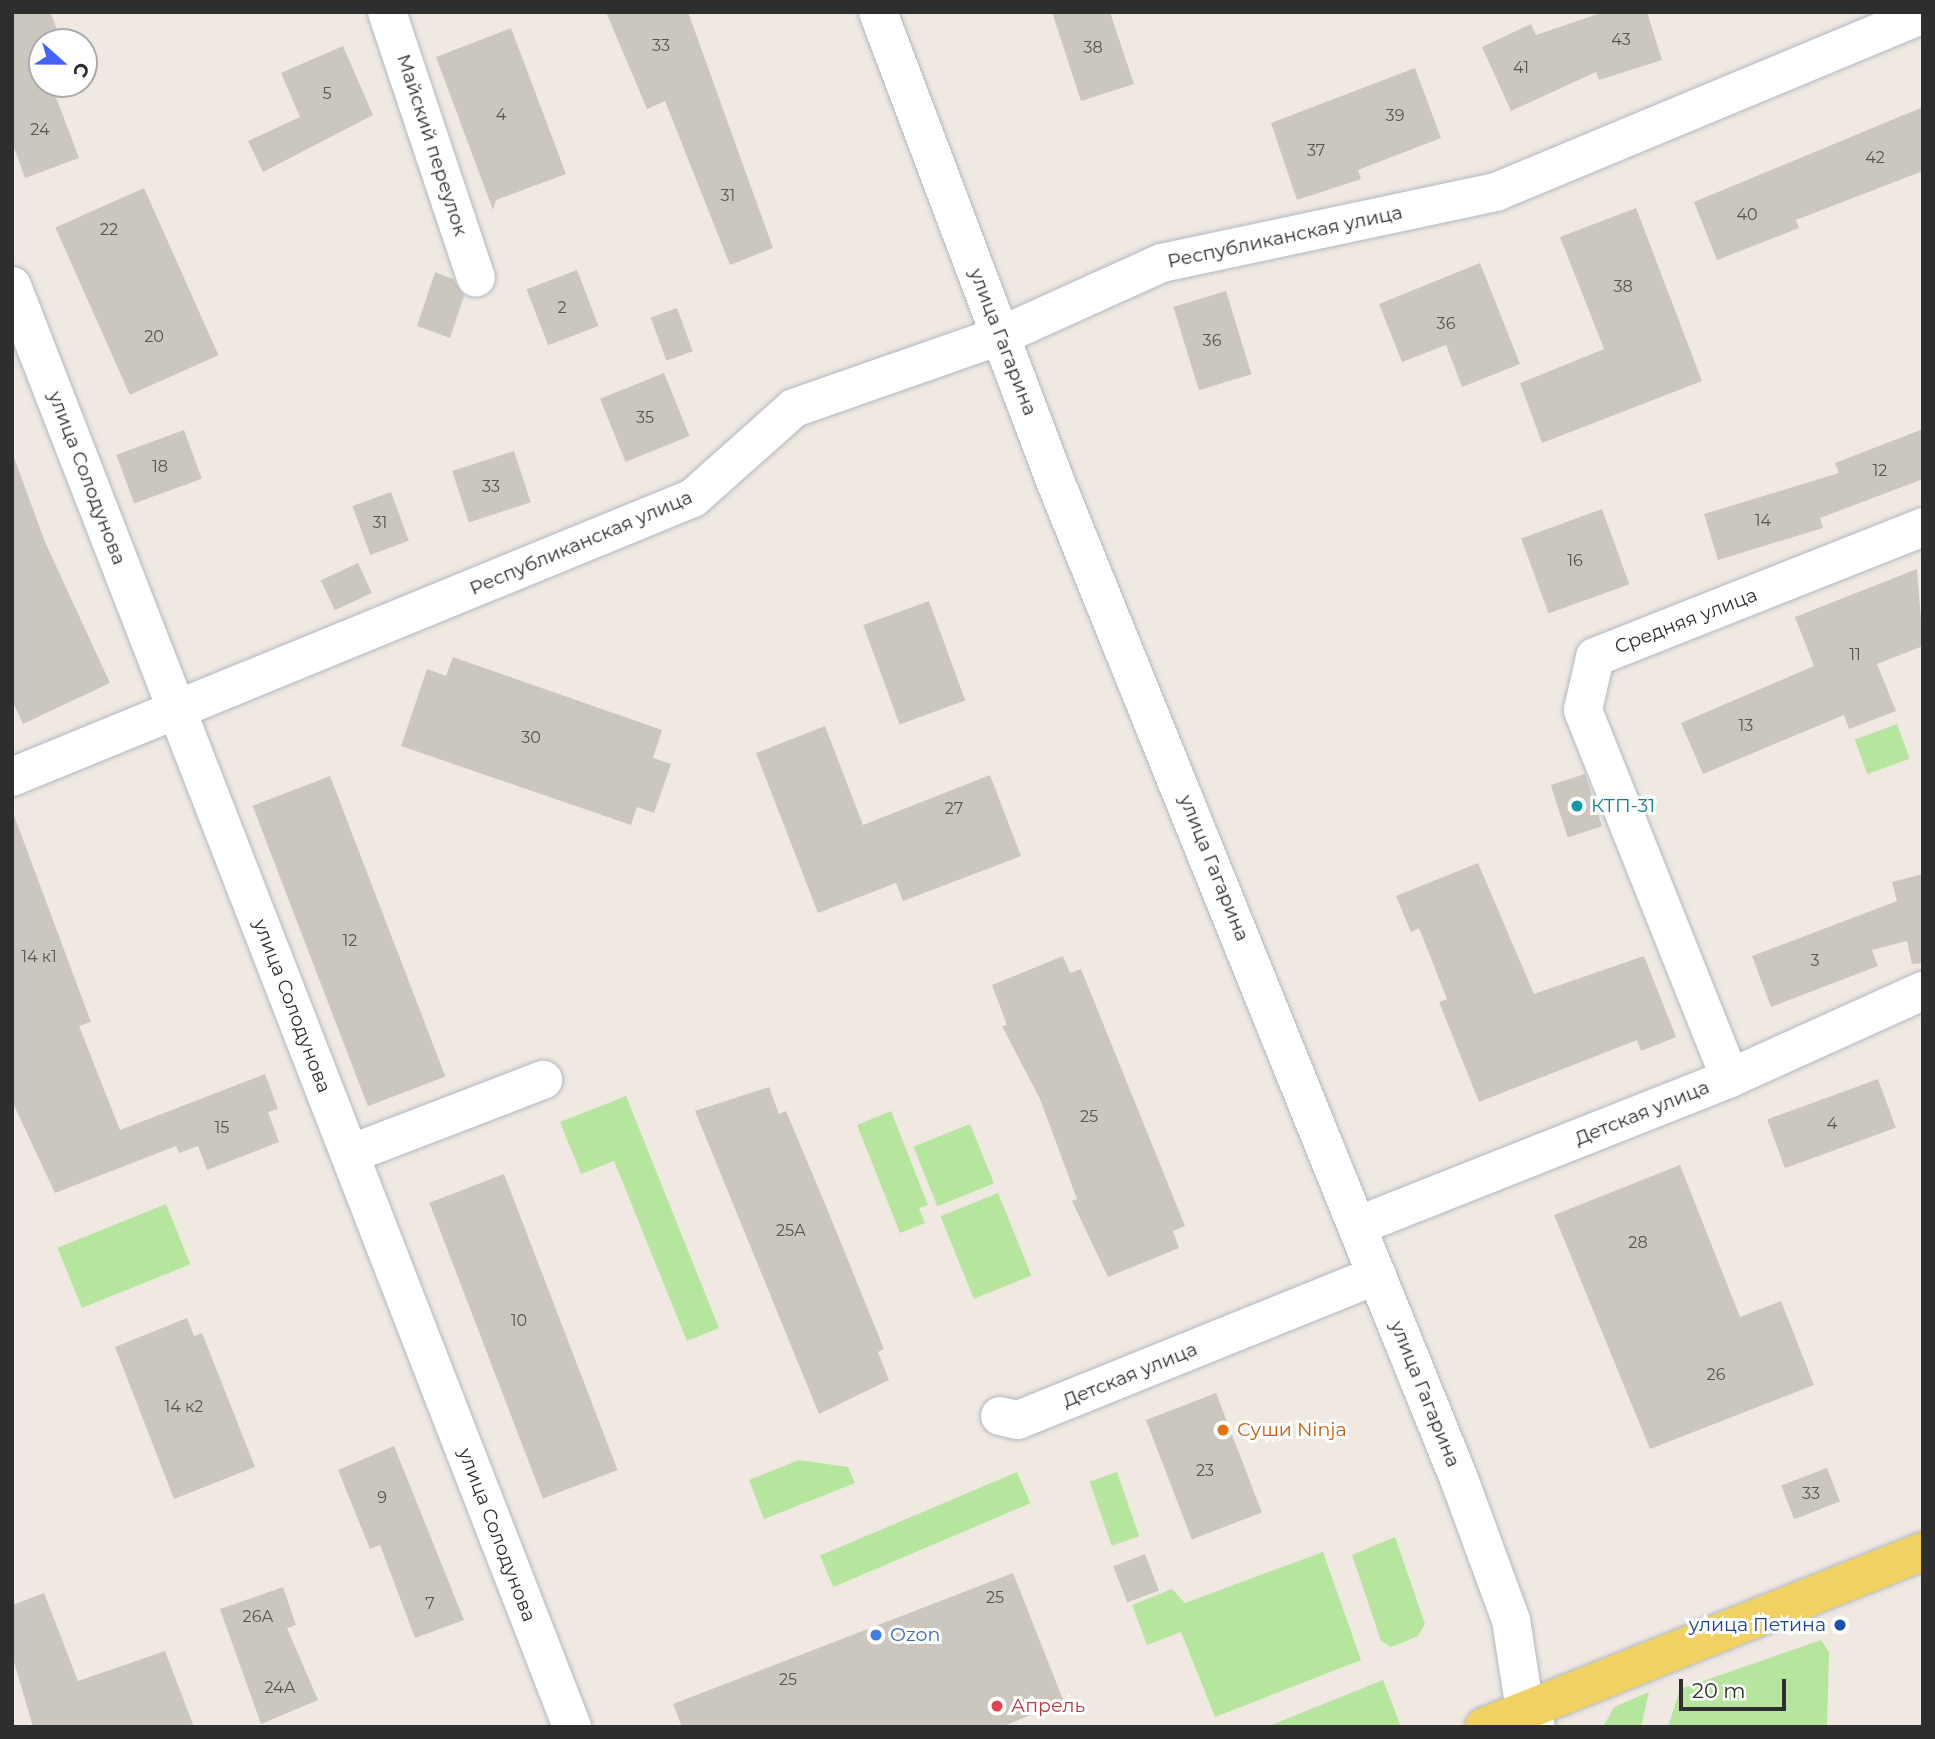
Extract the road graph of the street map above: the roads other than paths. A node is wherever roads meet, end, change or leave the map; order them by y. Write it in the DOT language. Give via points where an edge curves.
graph roads {
  1 [pos="387,12"];
  2 [pos="878,12"];
  3 [pos="1923,14"];
  4 [pos="476,278"];
  5 [pos="12,286"];
  6 [pos="1000,335"];
  7 [pos="1923,527"];
  8 [pos="177,710"];
  9 [pos="12,777"];
  10 [pos="1923,991"];
  11 [pos="1730,1077"];
  12 [pos="543,1080"];
  13 [pos="350,1154"];
  14 [pos="1357,1226"];
  15 [pos="1377,1275"];
  16 [pos="1000,1416"];
  17 [pos="1923,1551"];
  18 [pos="1531,1718"];
  19 [pos="572,1727"];
  20 [pos="1484,1727"];
  1 -- 4 [label="street, Майский переулок"];
  2 -- 6 [label="street, улица Гагарина"];
  3 -- 6 [label="street, Республиканская улица" via="1496,192 1162,263"];
  5 -- 8 [label="street, улица Солодунова"];
  6 -- 8 [label="street, Республиканская улица" via="794,408 693,498"];
  6 -- 14 [label="street, улица Гагарина"];
  7 -- 11 [label="street, Средняя улица" via="1595,657 1583,710"];
  8 -- 9 [label="street, Республиканская улица"];
  8 -- 13 [label="street, улица Солодунова"];
  10 -- 11 [label="street, Детская улица"];
  11 -- 14 [label="street, Детская улица"];
  12 -- 13 [label="street"];
  13 -- 19 [label="street, улица Солодунова"];
  14 -- 15 [label="street, улица Гагарина"];
  15 -- 16 [label="street, Детская улица" via="1018,1420"];
  15 -- 18 [label="street, улица Гагарина" via="1511,1620"];
  17 -- 18 [label="main road"];
  18 -- 20 [label="main road"];
}
